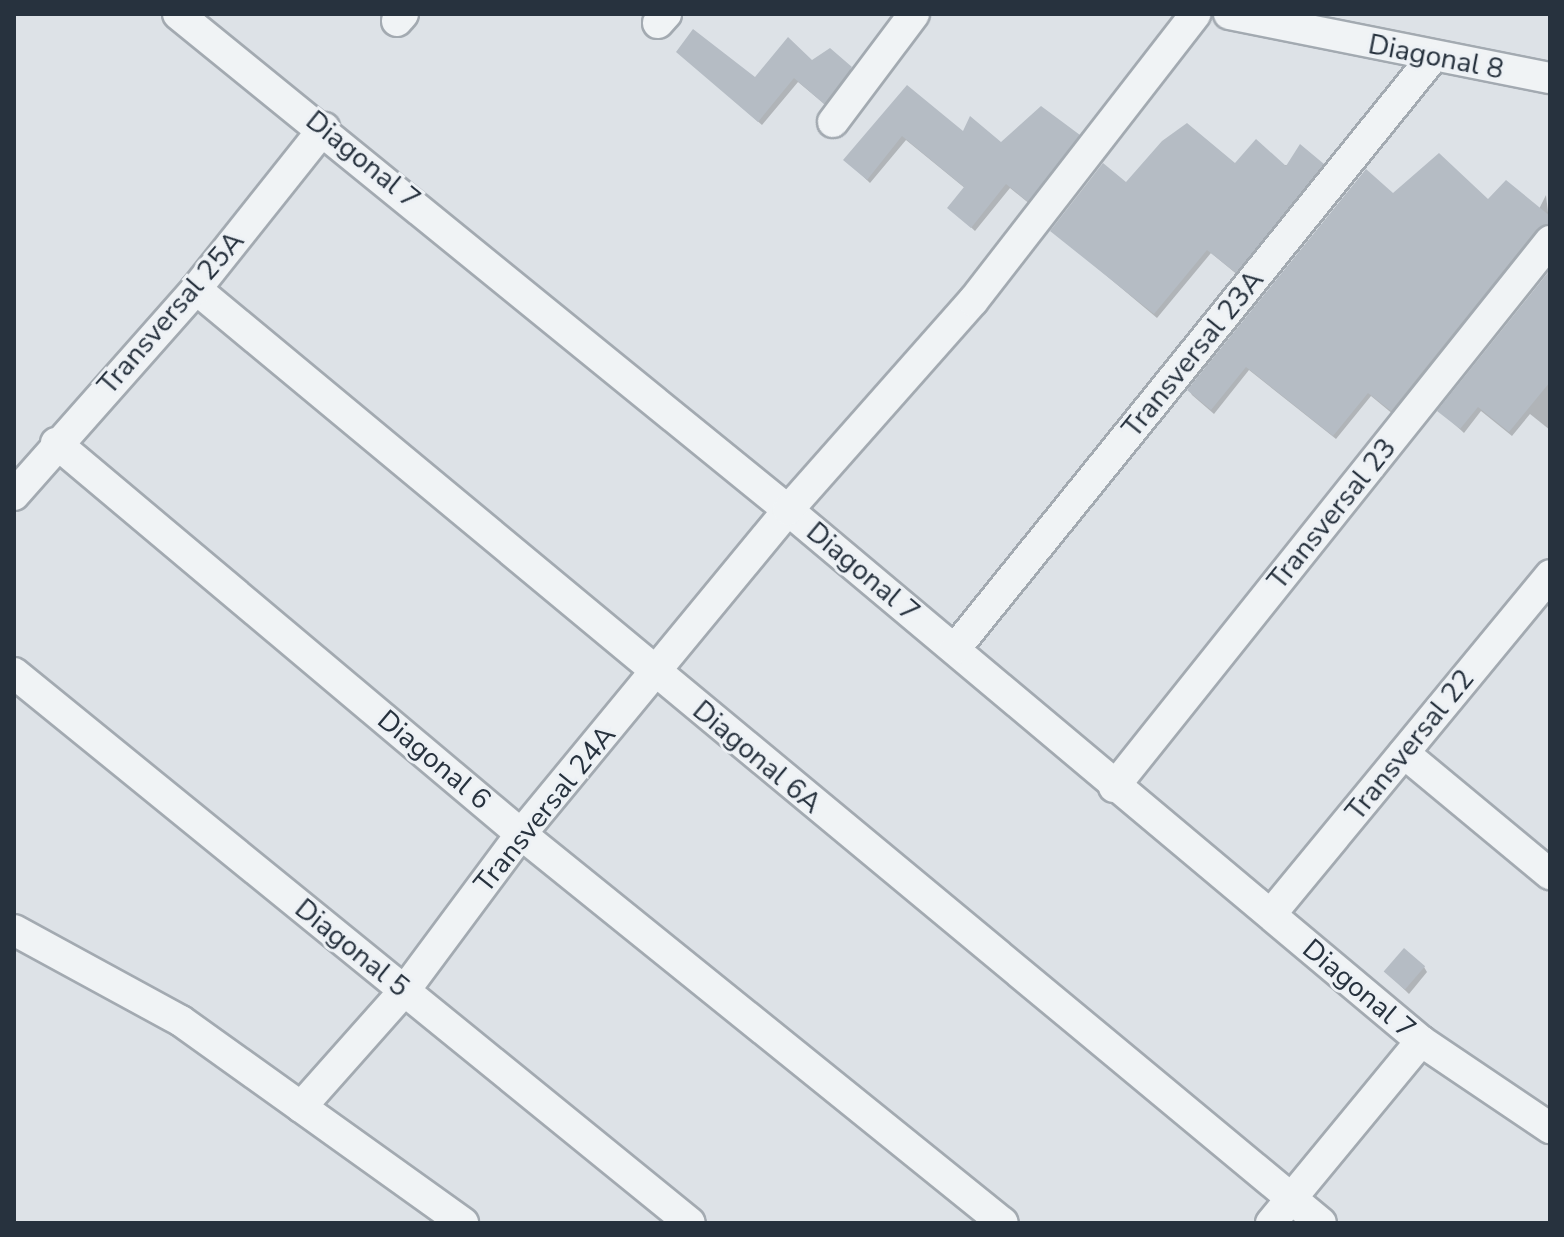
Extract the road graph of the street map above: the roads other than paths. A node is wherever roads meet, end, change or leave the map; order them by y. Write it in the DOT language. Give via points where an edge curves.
graph roads {
  1 [pos="178,14"];
  2 [pos="914,14"];
  3 [pos="1196,14"];
  4 [pos="1229,14"];
  5 [pos="1432,58"];
  6 [pos="1550,78"];
  7 [pos="833,122"];
  8 [pos="324,128"];
  9 [pos="1550,241"];
  10 [pos="196,289"];
  11 [pos="56,443"];
  12 [pos="14,495"];
  13 [pos="788,510"];
  14 [pos="1550,575"];
  15 [pos="1540,605"];
  16 [pos="955,649"];
  17 [pos="655,672"];
  18 [pos="14,673"];
  19 [pos="1404,753"];
  20 [pos="1114,787"];
  21 [pos="521,834"];
  22 [pos="1550,874"];
  23 [pos="1271,914"];
  24 [pos="14,930"];
  25 [pos="405,990"];
  26 [pos="1421,1041"];
  27 [pos="301,1107"];
  28 [pos="1550,1128"];
  29 [pos="1291,1199"];
  30 [pos="463,1223"];
  31 [pos="690,1223"];
  32 [pos="1003,1223"];
  33 [pos="1271,1223"];
  34 [pos="1321,1223"];
  1 -- 8 [label="street, Diagonal 7"];
  2 -- 7 [label="street"];
  3 -- 13 [label="street, Transversal 24A" via="973,301"];
  4 -- 5 [label="street, Diagonal 8"];
  5 -- 6 [label="street, Diagonal 8"];
  5 -- 16 [label="street, Transversal 23A"];
  8 -- 10 [label="street, Transversal 25A"];
  8 -- 13 [label="street, Diagonal 7"];
  9 -- 20 [label="street, Transversal 23"];
  10 -- 11 [label="street, Transversal 25A"];
  10 -- 17 [label="street, Diagonal 6A"];
  11 -- 12 [label="street, Transversal 25A"];
  11 -- 21 [label="street, Diagonal 6"];
  13 -- 16 [label="street, Diagonal 7"];
  13 -- 17 [label="street, Transversal 24A"];
  14 -- 15 [label="street, Transversal 22"];
  15 -- 19 [label="street, Transversal 22"];
  16 -- 20 [label="street, Diagonal 7"];
  17 -- 21 [label="street, Transversal 24A"];
  17 -- 29 [label="street, Diagonal 6A"];
  18 -- 25 [label="street, Diagonal 5"];
  19 -- 22 [label="street"];
  19 -- 23 [label="street, Transversal 22"];
  20 -- 23 [label="street, Diagonal 7"];
  21 -- 25 [label="street, Transversal 24A"];
  21 -- 32 [label="street, Diagonal 6"];
  23 -- 26 [label="street, Diagonal 7"];
  24 -- 27 [label="street" via="181,1021"];
  25 -- 27 [label="street, Transversal 24A"];
  25 -- 31 [label="street, Diagonal 5"];
  26 -- 28 [label="street, Diagonal 7"];
  26 -- 29 [label="street"];
  27 -- 30 [label="street"];
  29 -- 33 [label="street"];
  29 -- 34 [label="street, Diagonal 6A"];
}
